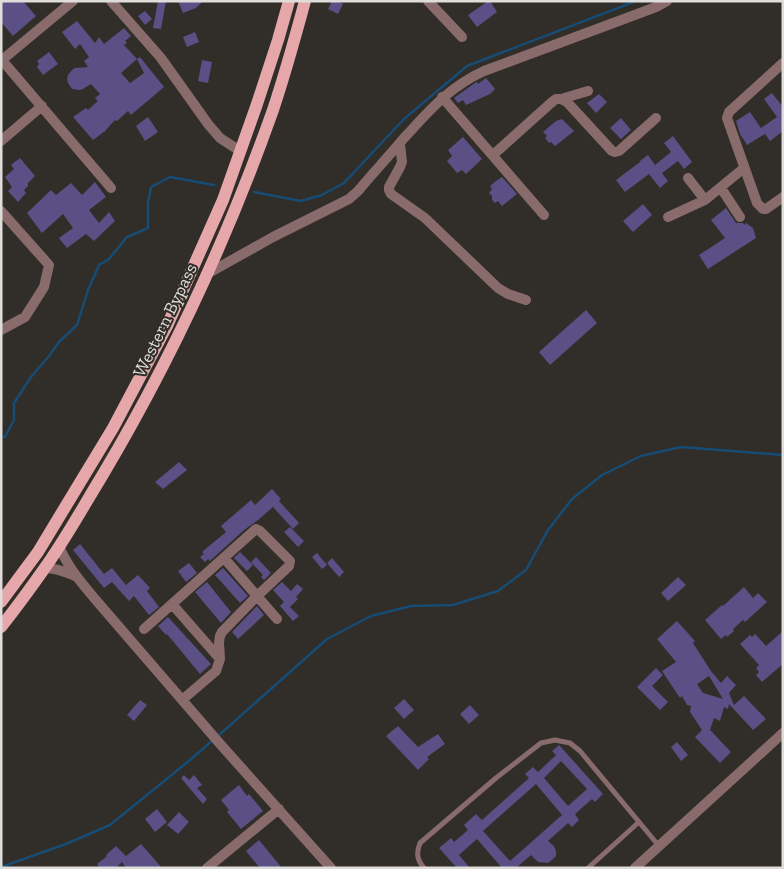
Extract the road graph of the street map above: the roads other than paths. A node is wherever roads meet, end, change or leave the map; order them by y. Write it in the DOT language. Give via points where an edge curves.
graph roads {
  1 [pos="73,1"];
  2 [pos="111,1"];
  3 [pos="289,1"];
  4 [pos="305,1"];
  5 [pos="428,1"];
  6 [pos="668,1"];
  7 [pos="462,37"];
  8 [pos="2,60"];
  9 [pos="783,63"];
  10 [pos="588,91"];
  11 [pos="442,97"];
  12 [pos="561,99"];
  13 [pos="42,106"];
  14 [pos="656,118"];
  15 [pos="1,141"];
  16 [pos="400,144"];
  17 [pos="240,151"];
  18 [pos="493,155"];
  19 [pos="744,168"];
  20 [pos="688,178"];
  21 [pos="111,188"];
  22 [pos="721,188"];
  23 [pos="783,197"];
  24 [pos="705,200"];
  25 [pos="1,211"];
  26 [pos="544,215"];
  27 [pos="668,217"];
  28 [pos="740,217"];
  29 [pos="207,274"];
  30 [pos="526,300"];
  31 [pos="1,330"];
  32 [pos="59,546"];
  33 [pos="224,558"];
  34 [pos="45,568"];
  35 [pos="77,577"];
  36 [pos="257,596"];
  37 [pos="1,602"];
  38 [pos="172,604"];
  39 [pos="277,619"];
  40 [pos="1,627"];
  41 [pos="144,629"];
  42 [pos="220,659"];
  43 [pos="182,700"];
  44 [pos="783,733"];
  45 [pos="279,809"];
  46 [pos="639,822"];
  47 [pos="659,846"];
  48 [pos="207,868"];
  49 [pos="331,868"];
  50 [pos="424,868"];
  51 [pos="588,868"];
  52 [pos="635,868"];
  1 -- 8 [label="street"];
  2 -- 17 [label="street" via="161,58 220,138"];
  3 -- 17 [label="main road, Western Bypass"];
  4 -- 29 [label="main road, Western Bypass" via="273,108 238,203"];
  5 -- 7 [label="street"];
  6 -- 11 [label="street" via="484,71"];
  8 -- 13 [label="street"];
  9 -- 19 [label="street" via="727,115"];
  10 -- 12 [label="street"];
  11 -- 16 [label="street"];
  11 -- 18 [label="street"];
  12 -- 14 [label="street" via="615,152"];
  12 -- 18 [label="street" via="552,102"];
  13 -- 15 [label="street"];
  13 -- 21 [label="street"];
  16 -- 29 [label="street" via="349,199"];
  16 -- 30 [label="street" via="402,162 389,187 391,194 425,218 498,288"];
  17 -- 37 [label="main road, Western Bypass" via="223,200 171,318 113,428 38,552"];
  18 -- 26 [label="street"];
  19 -- 22 [label="street"];
  19 -- 23 [label="street" via="760,207 766,209"];
  20 -- 24 [label="street"];
  22 -- 24 [label="street"];
  22 -- 28 [label="street"];
  24 -- 27 [label="street"];
  25 -- 31 [label="street" via="48,266 44,287 25,317"];
  29 -- 32 [label="main road, Western Bypass" via="126,436"];
  32 -- 34 [label="main road, Western Bypass"];
  32 -- 35 [label="street"];
  33 -- 36 [label="street"];
  33 -- 36 [label="street" via="257,529 288,559 289,566"];
  33 -- 38 [label="street"];
  34 -- 35 [label="street" via="55,568"];
  34 -- 40 [label="main road, Western Bypass"];
  35 -- 43 [label="street"];
  36 -- 39 [label="street"];
  36 -- 42 [label="street" via="222,632"];
  38 -- 41 [label="street"];
  38 -- 42 [label="street"];
  42 -- 43 [label="street" via="216,671"];
  43 -- 45 [label="street"];
  44 -- 47 [label="street"];
  45 -- 48 [label="street"];
  45 -- 49 [label="street"];
  46 -- 47 [label="lane"];
  46 -- 50 [label="lane" via="580,751 570,743 555,740 542,743 528,753 420,843 418,856"];
  46 -- 51 [label="lane"];
  47 -- 52 [label="street"];
}
